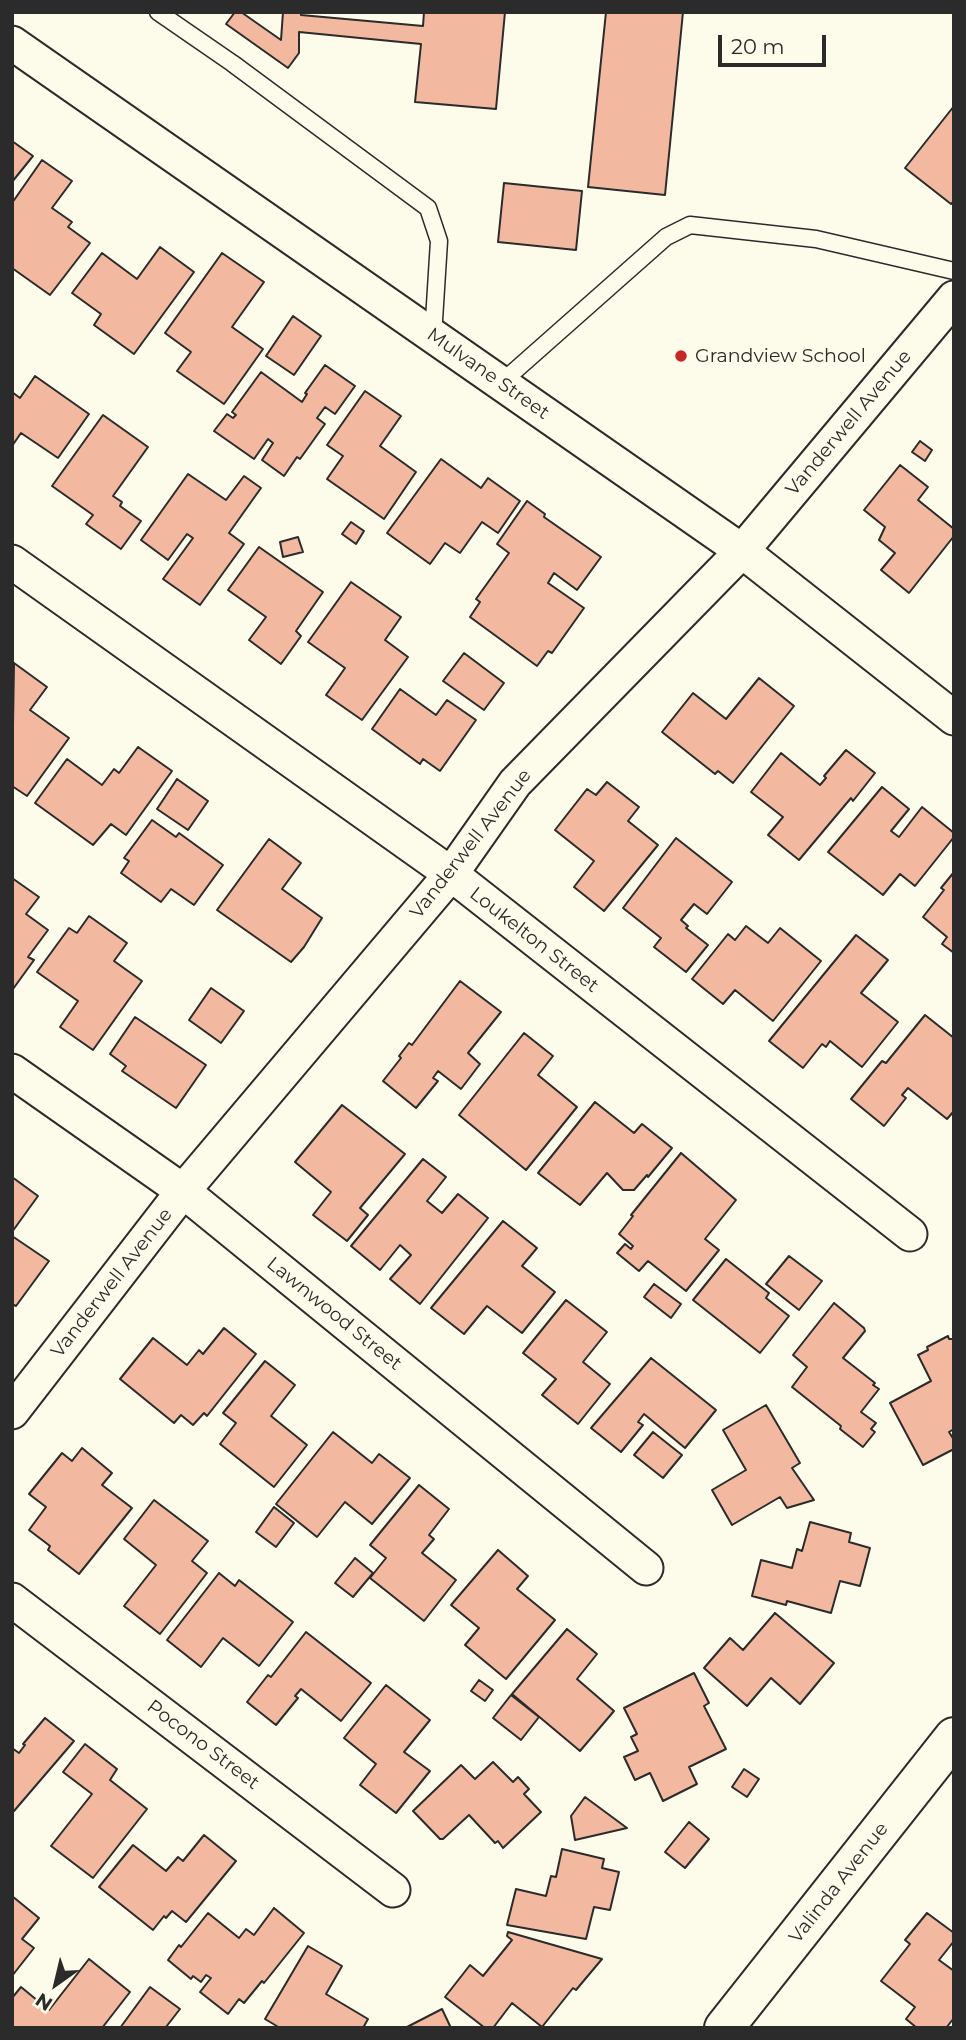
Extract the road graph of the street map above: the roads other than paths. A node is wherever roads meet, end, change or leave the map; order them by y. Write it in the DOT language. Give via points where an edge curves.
graph roads {
  1 [pos="158,12"];
  2 [pos="12,43"];
  3 [pos="954,271"];
  4 [pos="954,298"];
  5 [pos="433,336"];
  6 [pos="500,383"];
  7 [pos="742,551"];
  8 [pos="12,562"];
  9 [pos="954,718"];
  10 [pos="451,874"];
  11 [pos="12,1072"];
  12 [pos="183,1191"];
  13 [pos="910,1234"];
  14 [pos="12,1412"];
  15 [pos="646,1568"];
  16 [pos="12,1600"];
  17 [pos="954,1737"];
  18 [pos="393,1890"];
  19 [pos="724,2028"];
  1 -- 5 [label="lane" via="428,208 439,241"];
  2 -- 5 [label="street, Mulvane Street"];
  3 -- 6 [label="lane" via="816,239 690,225 666,237"];
  4 -- 7 [label="street, Vanderwell Avenue"];
  5 -- 6 [label="street, Mulvane Street"];
  6 -- 7 [label="street, Mulvane Street"];
  7 -- 9 [label="street, Mulvane Street"];
  7 -- 10 [label="street, Vanderwell Avenue" via="515,783"];
  8 -- 10 [label="street, Loukelton Street"];
  10 -- 12 [label="street, Vanderwell Avenue"];
  10 -- 13 [label="street, Loukelton Street"];
  11 -- 12 [label="street, Lawnwood Street"];
  12 -- 14 [label="street, Vanderwell Avenue"];
  12 -- 15 [label="street, Lawnwood Street"];
  16 -- 18 [label="street, Pocono Street"];
  17 -- 19 [label="main road, Valinda Avenue"];
}
